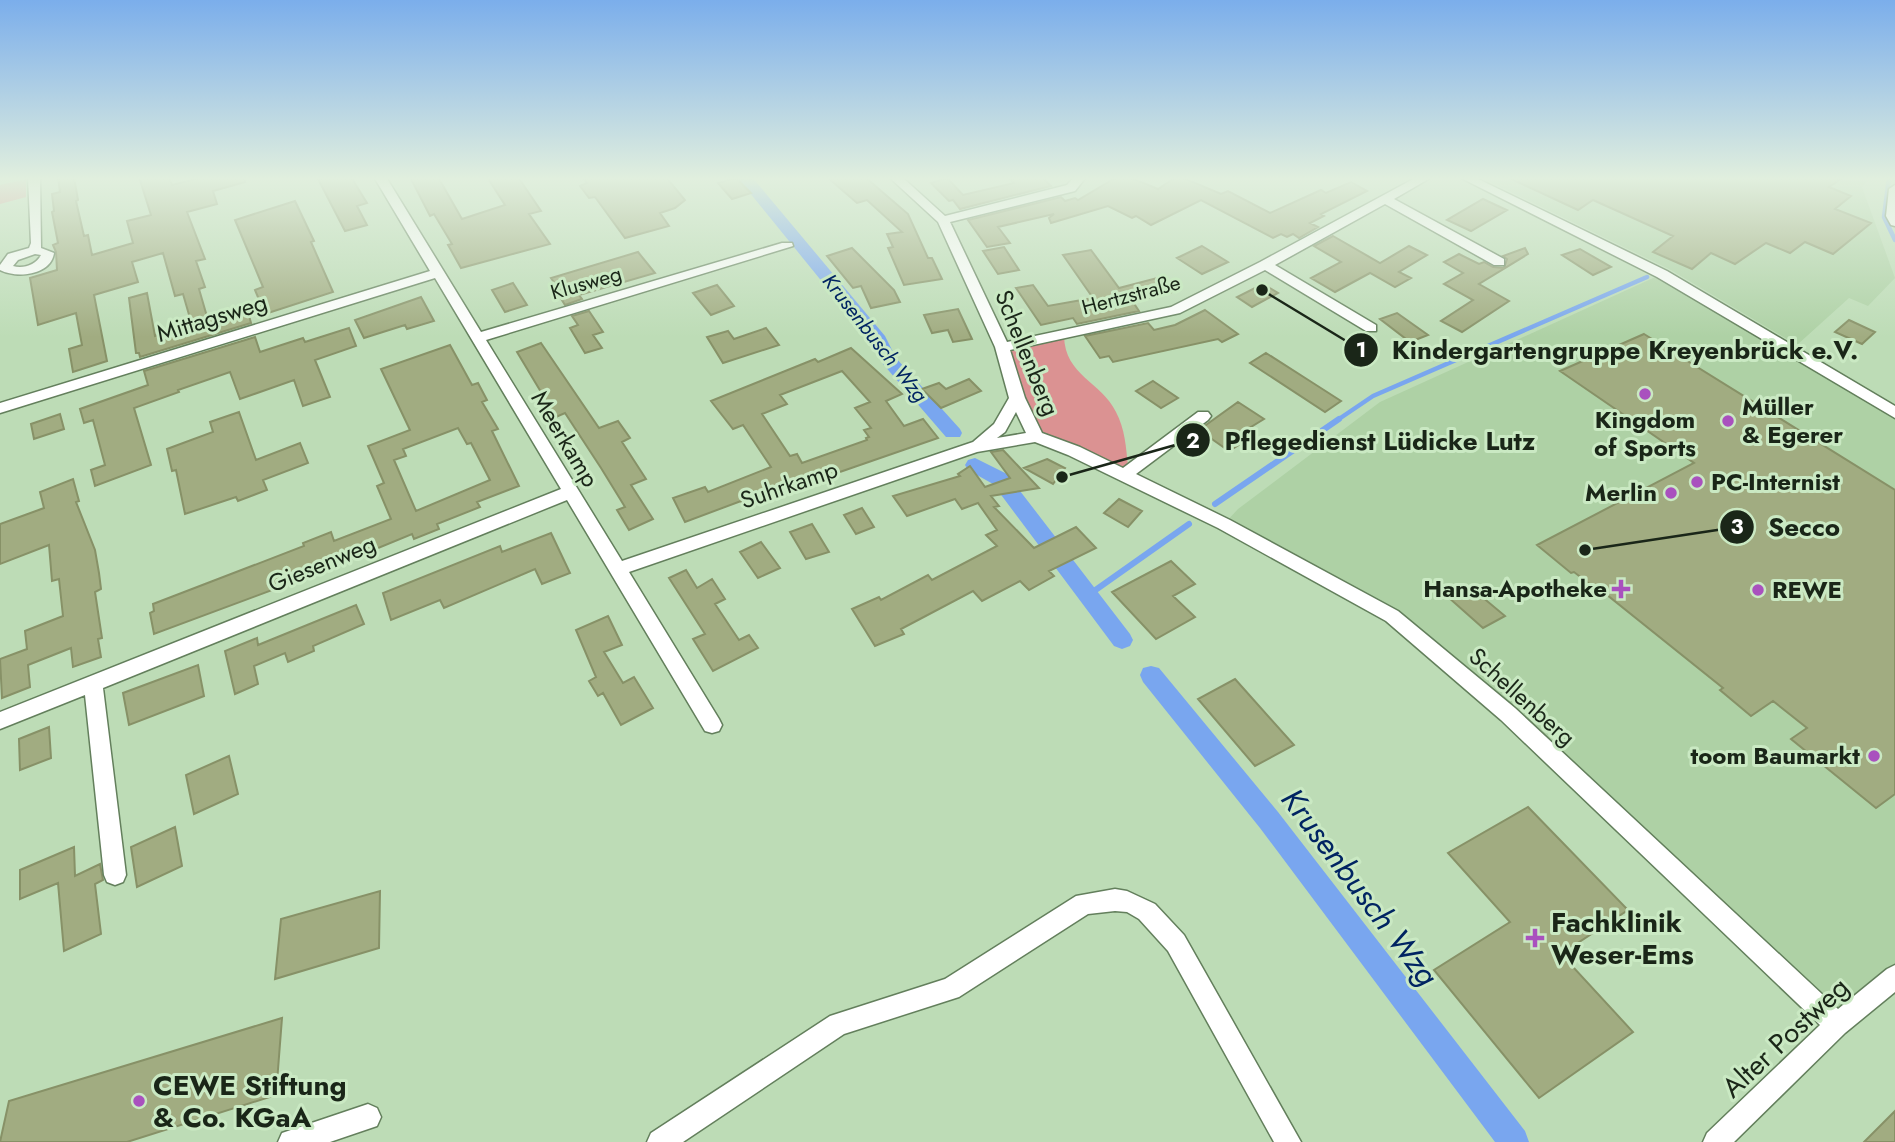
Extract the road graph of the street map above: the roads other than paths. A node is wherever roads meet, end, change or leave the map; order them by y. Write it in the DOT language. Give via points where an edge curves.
graph roads {
  1 [pos="36,230"];
  2 [pos="412,230"];
  3 [pos="948,230"];
  4 [pos="1329,230"];
  5 [pos="1440,230"];
  6 [pos="1573,230"];
  7 [pos="787,246"];
  8 [pos="34,250"];
  9 [pos="1499,262"];
  10 [pos="1265,265"];
  11 [pos="438,273"];
  12 [pos="1371,328"];
  13 [pos="478,338"];
  14 [pos="1002,347"];
  15 [pos="1017,398"];
  16 [pos="0,408"];
  17 [pos="1895,413"];
  18 [pos="1203,416"];
  19 [pos="1036,437"];
  20 [pos="975,447"];
  21 [pos="1124,475"];
  22 [pos="570,492"];
  23 [pos="620,569"];
  24 [pos="93,684"];
  25 [pos="0,721"];
  26 [pos="712,725"];
  27 [pos="115,875"];
  28 [pos="1895,976"];
  29 [pos="1838,1025"];
  30 [pos="368,1117"];
  31 [pos="291,1142"];
  32 [pos="660,1142"];
  33 [pos="1288,1142"];
  34 [pos="1716,1142"];
  1 -- 8 [label="street"];
  2 -- 11 [label="street, Meerkamp"];
  3 -- 14 [label="street, Schellenberg"];
  4 -- 10 [label="street, Hertzstraße"];
  5 -- 9 [label="street"];
  6 -- 17 [label="street" via="1662,274"];
  7 -- 13 [label="street, Klusweg"];
  10 -- 12 [label="street"];
  10 -- 14 [label="street, Hertzstraße" via="1175,310"];
  11 -- 13 [label="street, Meerkamp"];
  11 -- 16 [label="street, Mittagsweg"];
  13 -- 22 [label="street, Meerkamp"];
  14 -- 15 [label="street, Schellenberg"];
  15 -- 19 [label="street, Schellenberg"];
  15 -- 20 [label="street, Suhrkamp" via="1000,428"];
  18 -- 21 [label="street"];
  19 -- 20 [label="street, Suhrkamp"];
  19 -- 21 [label="street, Schellenberg"];
  20 -- 23 [label="street, Suhrkamp"];
  21 -- 29 [label="street, Schellenberg" via="1242,533 1392,617 1508,714"];
  22 -- 23 [label="street, Meerkamp"];
  22 -- 24 [label="street, Giesenweg"];
  23 -- 26 [label="street, Meerkamp"];
  24 -- 25 [label="street, Giesenweg"];
  24 -- 27 [label="street"];
  28 -- 29 [label="street, Alter Postweg"];
  29 -- 34 [label="street, Alter Postweg"];
  30 -- 31 [label="street"];
  32 -- 33 [label="street" via="838,1024 951,989 1084,904 1108,898 1133,902 1154,917 1176,943"];
}
